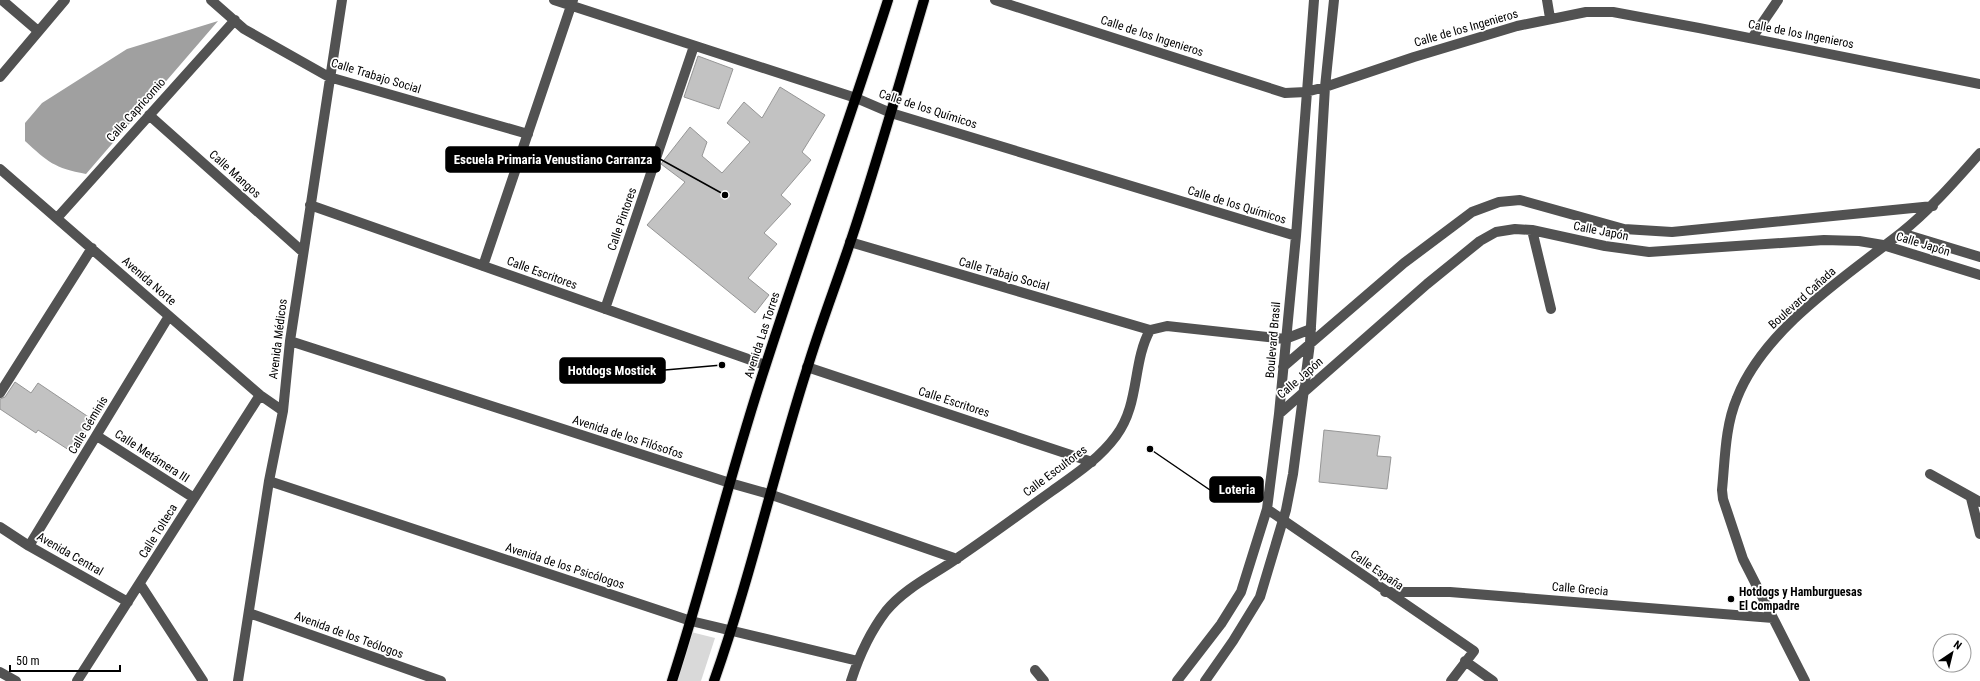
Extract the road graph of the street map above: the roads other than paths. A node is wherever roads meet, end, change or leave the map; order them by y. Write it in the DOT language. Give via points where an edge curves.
graph roads {
  1 [pos="2,0"];
  2 [pos="65,0"];
  3 [pos="211,0"];
  4 [pos="342,0"];
  5 [pos="554,0"];
  6 [pos="888,0"];
  7 [pos="924,0"];
  8 [pos="995,0"];
  9 [pos="1314,0"];
  10 [pos="1334,0"];
  11 [pos="1547,0"];
  12 [pos="1778,0"];
  13 [pos="572,3"];
  14 [pos="1550,18"];
  15 [pos="235,20"];
  16 [pos="38,31"];
  17 [pos="1752,38"];
  18 [pos="694,46"];
  19 [pos="0,77"];
  20 [pos="329,77"];
  21 [pos="1980,84"];
  22 [pos="1325,87"];
  23 [pos="1306,92"];
  24 [pos="856,98"];
  25 [pos="891,113"];
  26 [pos="149,115"];
  27 [pos="528,134"];
  28 [pos="1980,153"];
  29 [pos="0,168"];
  30 [pos="310,205"];
  31 [pos="1933,206"];
  32 [pos="57,218"];
  33 [pos="1532,230"];
  34 [pos="1901,233"];
  35 [pos="1296,236"];
  36 [pos="850,242"];
  37 [pos="1883,245"];
  38 [pos="92,248"];
  39 [pos="303,252"];
  40 [pos="1980,257"];
  41 [pos="483,266"];
  42 [pos="1980,275"];
  43 [pos="605,309"];
  44 [pos="1551,309"];
  45 [pos="169,316"];
  46 [pos="1311,329"];
  47 [pos="1150,330"];
  48 [pos="1285,339"];
  49 [pos="290,341"];
  50 [pos="1310,343"];
  51 [pos="765,365"];
  52 [pos="807,367"];
  53 [pos="1283,368"];
  54 [pos="0,393"];
  55 [pos="1302,394"];
  56 [pos="260,395"];
  57 [pos="283,411"];
  58 [pos="1279,414"];
  59 [pos="97,436"];
  60 [pos="1092,462"];
  61 [pos="1930,474"];
  62 [pos="269,481"];
  63 [pos="730,484"];
  64 [pos="769,494"];
  65 [pos="194,498"];
  66 [pos="1975,500"];
  67 [pos="1267,509"];
  68 [pos="1283,521"];
  69 [pos="0,527"];
  70 [pos="1980,534"];
  71 [pos="29,546"];
  72 [pos="957,559"];
  73 [pos="140,584"];
  74 [pos="1385,592"];
  75 [pos="128,602"];
  76 [pos="249,613"];
  77 [pos="1773,618"];
  78 [pos="691,621"];
  79 [pos="732,630"];
  80 [pos="858,661"];
  81 [pos="1466,661"];
  82 [pos="1035,670"];
  83 [pos="0,672"];
  84 [pos="16,681"];
  85 [pos="77,681"];
  86 [pos="203,681"];
  87 [pos="238,681"];
  88 [pos="441,681"];
  89 [pos="672,681"];
  90 [pos="714,681"];
  91 [pos="851,681"];
  92 [pos="1044,681"];
  93 [pos="1177,681"];
  94 [pos="1204,681"];
  95 [pos="1450,681"];
  96 [pos="1493,681"];
  97 [pos="1805,681"];
  1 -- 16 [label="street"];
  2 -- 16 [label="street"];
  3 -- 15 [label="street, Calle Trabajo Social"];
  4 -- 20 [label="street, Avenida Médicos"];
  5 -- 13 [label="street, Calle de los Químicos"];
  6 -- 24 [label="main road, Avenida Las Torres"];
  7 -- 25 [label="main road"];
  8 -- 23 [label="street, Calle de los Ingenieros" via="1285,93"];
  9 -- 23 [label="street, Boulevard Brasil"];
  10 -- 22 [label="street"];
  11 -- 14 [label="street"];
  12 -- 17 [label="street"];
  13 -- 18 [label="street, Calle de los Químicos"];
  13 -- 27 [label="street"];
  14 -- 17 [label="street, Calle de los Ingenieros" via="1586,12 1613,12"];
  14 -- 22 [label="street, Calle de los Ingenieros" via="1414,57"];
  15 -- 20 [label="street, Calle Trabajo Social" via="244,30"];
  15 -- 26 [label="street, Calle Capricornio"];
  16 -- 19 [label="street"];
  17 -- 21 [label="street, Calle de los Ingenieros"];
  18 -- 24 [label="street, Calle de los Químicos"];
  18 -- 43 [label="street, Calle Pintores"];
  20 -- 27 [label="street, Calle Trabajo Social"];
  20 -- 30 [label="street, Avenida Médicos"];
  22 -- 23 [label="street, Calle de los Ingenieros"];
  22 -- 46 [label="street"];
  23 -- 35 [label="street, Boulevard Brasil"];
  24 -- 25 [label="street, Calle de los Químicos"];
  24 -- 51 [label="main road, Avenida Las Torres"];
  25 -- 35 [label="street, Calle de los Químicos"];
  25 -- 36 [label="main road"];
  26 -- 32 [label="street, Calle Capricornio"];
  26 -- 39 [label="street, Calle Mangos"];
  27 -- 41 [label="street"];
  28 -- 31 [label="street, Boulevard Cañada"];
  29 -- 32 [label="street, Avenida Norte"];
  30 -- 39 [label="street, Avenida Médicos"];
  30 -- 41 [label="street, Calle Escritores"];
  31 -- 34 [label="street, Boulevard Cañada"];
  31 -- 50 [label="street, Calle Japón" via="1672,232 1624,229 1520,200 1499,202 1472,212 1404,263"];
  32 -- 38 [label="street, Avenida Norte"];
  33 -- 37 [label="street, Calle Japón" via="1605,246 1649,252 1824,240"];
  33 -- 44 [label="street"];
  33 -- 55 [label="street, Calle Japón" via="1515,228 1496,232 1480,241"];
  34 -- 37 [label="street, Boulevard Cañada"];
  34 -- 40 [label="street, Calle Japón"];
  35 -- 48 [label="street, Boulevard Brasil"];
  36 -- 47 [label="street, Calle Trabajo Social"];
  36 -- 52 [label="main road"];
  37 -- 42 [label="street, Calle Japón"];
  37 -- 77 [label="street, Boulevard Cañada" via="1781,332 1752,368 1730,419 1723,499 1743,559"];
  38 -- 45 [label="street, Avenida Norte"];
  38 -- 54 [label="street"];
  39 -- 49 [label="street, Avenida Médicos"];
  41 -- 43 [label="street, Calle Escritores"];
  43 -- 51 [label="street, Calle Escritores"];
  45 -- 56 [label="street, Avenida Norte"];
  45 -- 59 [label="street, Calle Géminis"];
  46 -- 48 [label="street"];
  46 -- 50 [label="street"];
  47 -- 48 [label="street" via="1167,326"];
  47 -- 60 [label="street, Calle Escultores" via="1143,343 1128,415 1117,435"];
  48 -- 53 [label="street, Boulevard Brasil"];
  49 -- 57 [label="street, Avenida Médicos"];
  49 -- 63 [label="street, Avenida de los Filósofos"];
  50 -- 53 [label="street, Calle Japón"];
  50 -- 55 [label="street"];
  51 -- 63 [label="main road, Avenida Las Torres"];
  52 -- 60 [label="street, Calle Escritores"];
  52 -- 64 [label="main road"];
  53 -- 58 [label="street, Boulevard Brasil"];
  55 -- 58 [label="street, Calle Japón"];
  55 -- 68 [label="street" via="1293,474"];
  56 -- 57 [label="street, Avenida Norte"];
  56 -- 65 [label="street, Calle Tolteca"];
  57 -- 62 [label="street, Avenida Médicos"];
  58 -- 67 [label="street, Boulevard Brasil"];
  59 -- 65 [label="street, Calle Metámera III"];
  59 -- 71 [label="street, Calle Géminis"];
  60 -- 72 [label="street, Calle Escultores"];
  61 -- 66 [label="street"];
  62 -- 76 [label="street, Avenida Médicos"];
  62 -- 78 [label="street, Avenida de los Psicólogos"];
  63 -- 64 [label="street, Avenida de los Filósofos"];
  63 -- 78 [label="main road, Avenida Las Torres"];
  64 -- 72 [label="street, Avenida de los Filósofos"];
  64 -- 79 [label="main road"];
  65 -- 73 [label="street, Calle Tolteca"];
  66 -- 70 [label="street"];
  67 -- 68 [label="street, Calle España"];
  67 -- 93 [label="street, Boulevard Brasil" via="1241,592 1221,624"];
  68 -- 74 [label="street, Calle España"];
  68 -- 94 [label="street" via="1260,597"];
  69 -- 71 [label="street, Avenida Central"];
  71 -- 75 [label="street, Avenida Central"];
  72 -- 80 [label="street, Calle Escultores" via="909,588 886,611 872,631"];
  73 -- 75 [label="street, Calle Tolteca"];
  73 -- 86 [label="street"];
  74 -- 77 [label="street, Calle Grecia" via="1450,592"];
  74 -- 81 [label="street, Calle España" via="1474,651"];
  75 -- 85 [label="street, Calle Tolteca"];
  76 -- 87 [label="street, Avenida Médicos"];
  76 -- 88 [label="street, Avenida de los Teólogos"];
  77 -- 97 [label="street, Boulevard Cañada"];
  78 -- 79 [label="street, Avenida de los Psicólogos"];
  78 -- 89 [label="main road, Avenida Las Torres"];
  79 -- 80 [label="street, Avenida de los Psicólogos"];
  79 -- 90 [label="main road"];
  80 -- 91 [label="street, Calle Escultores"];
  81 -- 95 [label="street"];
  81 -- 96 [label="street"];
  82 -- 92 [label="street"];
  83 -- 84 [label="street"];
}
